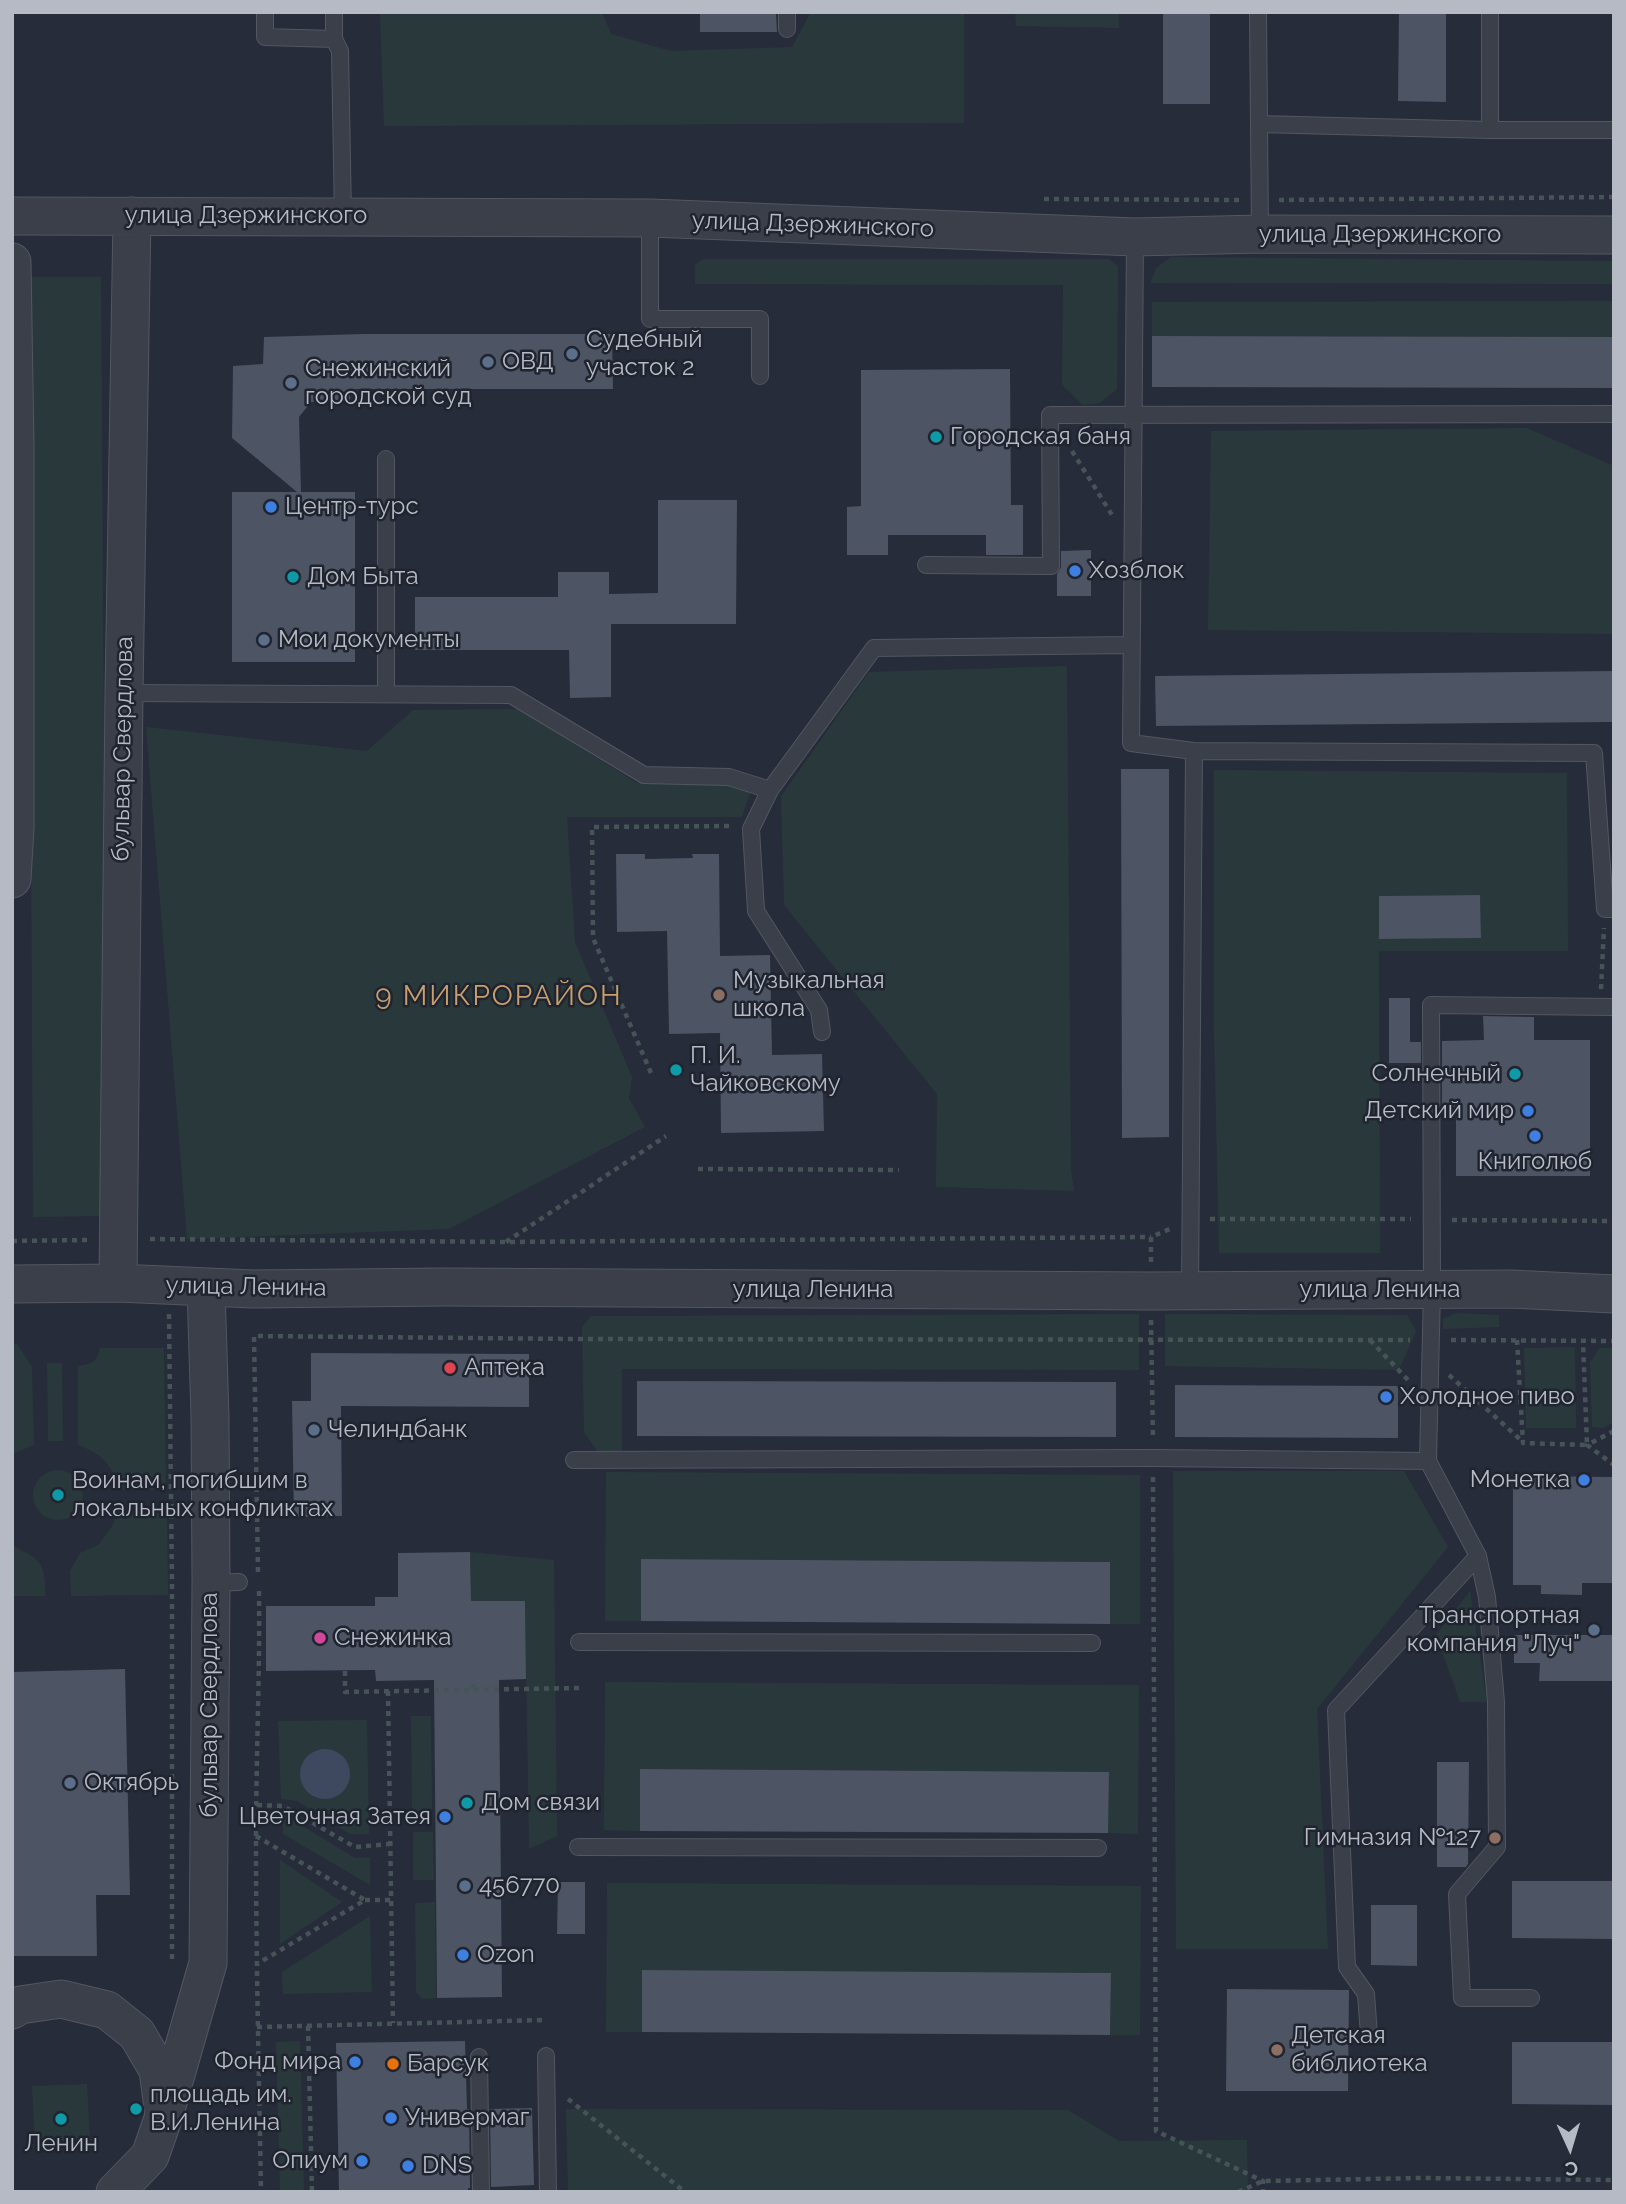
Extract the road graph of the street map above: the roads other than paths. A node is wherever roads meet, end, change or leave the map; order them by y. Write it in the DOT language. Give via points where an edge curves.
graph roads {
  1 [pos="265,12"];
  2 [pos="334,12"];
  3 [pos="787,12"];
  4 [pos="1258,12"];
  5 [pos="1490,12"];
  6 [pos="788,29"];
  7 [pos="334,38"];
  8 [pos="1259,124"];
  9 [pos="1490,130"];
  10 [pos="1614,130"];
  11 [pos="12,216"];
  12 [pos="132,216"];
  13 [pos="343,217"];
  14 [pos="1260,217"];
  15 [pos="650,218"];
  16 [pos="1614,235"];
  17 [pos="1135,237"];
  18 [pos="12,262"];
  19 [pos="760,376"];
  20 [pos="1614,414"];
  21 [pos="1134,415"];
  22 [pos="386,459"];
  23 [pos="926,565"];
  24 [pos="1130,645"];
  25 [pos="124,693"];
  26 [pos="386,693"];
  27 [pos="1194,751"];
  28 [pos="770,790"];
  29 [pos="12,879"];
  30 [pos="1609,909"];
  31 [pos="1607,1007"];
  32 [pos="822,1032"];
  33 [pos="118,1283"];
  34 [pos="12,1284"];
  35 [pos="206,1288"];
  36 [pos="1432,1289"];
  37 [pos="1190,1291"];
  38 [pos="1614,1294"];
  39 [pos="575,1460"];
  40 [pos="1428,1461"];
  41 [pos="1478,1556"];
  42 [pos="579,1642"];
  43 [pos="1092,1643"];
  44 [pos="579,1847"];
  45 [pos="1098,1848"];
  46 [pos="1531,1998"];
  47 [pos="12,2010"];
  48 [pos="1368,2035"];
  49 [pos="546,2056"];
  50 [pos="479,2057"];
  51 [pos="164,2116"];
  52 [pos="150,2156"];
  53 [pos="116,2192"];
  54 [pos="138,2192"];
  55 [pos="481,2192"];
  56 [pos="548,2192"];
  1 -- 7 [label="lane" via="265,37"];
  2 -- 7 [label="lane"];
  3 -- 6 [label="lane"];
  4 -- 8 [label="lane"];
  5 -- 9 [label="lane"];
  7 -- 13 [label="lane" via="340,51"];
  8 -- 9 [label="lane"];
  8 -- 14 [label="lane"];
  9 -- 10 [label="lane"];
  11 -- 12 [label="street, улица Дзержинского"];
  12 -- 13 [label="street, улица Дзержинского"];
  12 -- 25 [label="street, бульвар Свердлова"];
  13 -- 15 [label="street, улица Дзержинского"];
  14 -- 16 [label="street, улица Дзержинского"];
  14 -- 17 [label="street, улица Дзержинского"];
  15 -- 17 [label="street, улица Дзержинского"];
  15 -- 19 [label="lane" via="650,319 760,320"];
  17 -- 21 [label="lane"];
  18 -- 29 [label="street"];
  20 -- 21 [label="lane"];
  21 -- 23 [label="lane" via="1050,415 1051,566"];
  21 -- 24 [label="lane"];
  22 -- 26 [label="lane"];
  24 -- 27 [label="lane" via="1130,743"];
  24 -- 28 [label="lane" via="874,648"];
  25 -- 26 [label="lane"];
  25 -- 33 [label="street, бульвар Свердлова"];
  26 -- 28 [label="lane" via="511,695 644,775 729,777"];
  27 -- 30 [label="lane" via="1594,754"];
  27 -- 37 [label="lane"];
  28 -- 32 [label="lane" via="751,829 756,911 819,1010"];
  31 -- 36 [label="lane" via="1431,1006"];
  33 -- 34 [label="street, улица Ленина"];
  33 -- 35 [label="street, улица Ленина"];
  35 -- 37 [label="street, улица Ленина"];
  35 -- 51 [label="street, бульвар Свердлова" via="210,1417 225,1583 208,1963"];
  36 -- 37 [label="street, улица Ленина"];
  36 -- 38 [label="street, улица Ленина"];
  36 -- 40 [label="lane"];
  39 -- 40 [label="lane"];
  40 -- 41 [label="lane"];
  41 -- 46 [label="lane" via="1487,1597 1496,1702 1497,1847 1457,1894 1462,1998"];
  41 -- 48 [label="lane" via="1336,1710 1347,1967 1366,1994"];
  42 -- 43 [label="lane"];
  44 -- 45 [label="lane"];
  47 -- 51 [label="street" via="61,1998 107,2010 136,2034 158,2070"];
  49 -- 56 [label="lane"];
  50 -- 55 [label="lane"];
  51 -- 52 [label="street, бульвар Свердлова"];
  52 -- 53 [label="street"];
  52 -- 54 [label="street, бульвар Свердлова"];
}
